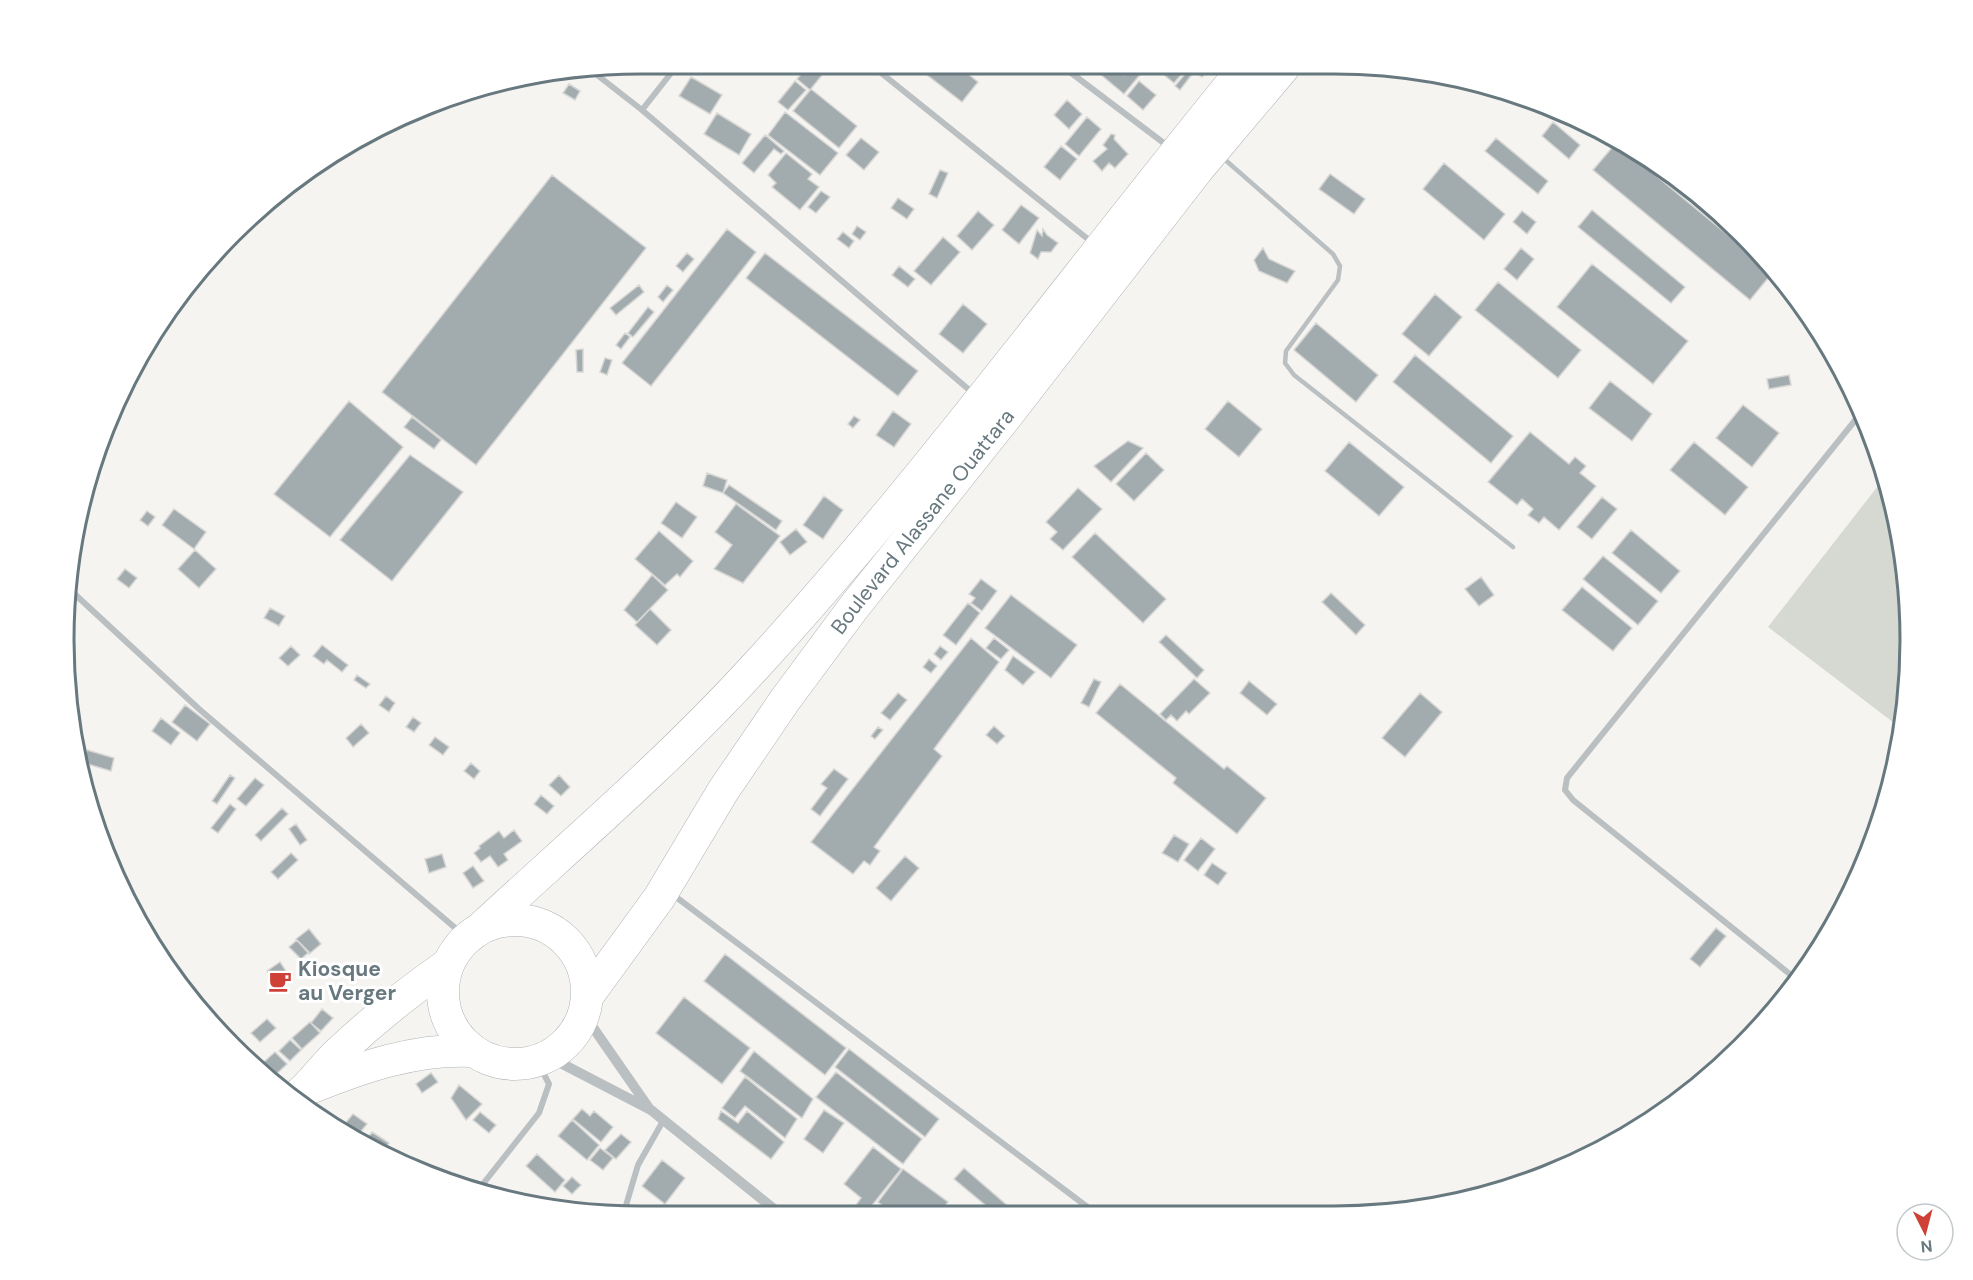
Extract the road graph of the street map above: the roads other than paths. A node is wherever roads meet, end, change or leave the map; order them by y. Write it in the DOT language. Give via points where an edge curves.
graph roads {
  1 [pos="671,74"];
  2 [pos="882,74"];
  3 [pos="1075,74"];
  4 [pos="1241,74"];
  5 [pos="1277,74"];
  6 [pos="598,75"];
  7 [pos="642,111"];
  8 [pos="1195,151"];
  9 [pos="1099,249"];
  10 [pos="993,409"];
  11 [pos="1855,421"];
  12 [pos="1513,547"];
  13 [pos="76,595"];
  14 [pos="665,888"];
  15 [pos="474,933"];
  16 [pos="447,965"];
  17 [pos="1790,974"];
  18 [pos="587,1005"];
  19 [pos="473,1051"];
  20 [pos="543,1059"];
  21 [pos="301,1093"];
  22 [pos="651,1110"];
  23 [pos="663,1121"];
  24 [pos="482,1184"];
  25 [pos="626,1206"];
  26 [pos="770,1206"];
  27 [pos="1086,1206"];
  1 -- 7 [label="street"];
  2 -- 9 [label="street"];
  3 -- 8 [label="street"];
  4 -- 8 [label="main road, Boulevard Alassane Ouattara"];
  5 -- 8 [label="main road, Boulevard Alassane Ouattara"];
  6 -- 7 [label="street"];
  7 -- 10 [label="street"];
  8 -- 9 [label="main road, Boulevard Alassane Ouattara"];
  8 -- 10 [label="main road, Boulevard Alassane Ouattara"];
  8 -- 12 [label="lane" via="1333,254 1340,266 1338,280 1286,351 1285,363 1294,375"];
  9 -- 10 [label="main road, Boulevard Alassane Ouattara"];
  10 -- 14 [label="main road, Boulevard Alassane Ouattara" via="723,790"];
  10 -- 15 [label="main road, Boulevard Alassane Ouattara" via="886,518 675,751"];
  11 -- 17 [label="street" via="1567,778 1565,790"];
  13 -- 15 [label="street" via="198,709"];
  14 -- 18 [label="main road, Boulevard Alassane Ouattara"];
  14 -- 27 [label="street"];
  15 -- 16 [label="main road"];
  15 -- 18 [label="main road" via="510,919 540,924 566,939 583,964"];
  16 -- 19 [label="main road" via="444,1009 454,1033"];
  16 -- 21 [label="main road" via="362,1031"];
  18 -- 20 [label="main road" via="571,1040"];
  18 -- 22 [label="street"];
  19 -- 20 [label="main road" via="493,1061 515,1065"];
  19 -- 21 [label="main road" via="403,1057"];
  20 -- 22 [label="street"];
  20 -- 24 [label="street" via="549,1084 539,1113"];
  22 -- 23 [label="street"];
  23 -- 25 [label="street" via="638,1165"];
  23 -- 26 [label="street"];
}
